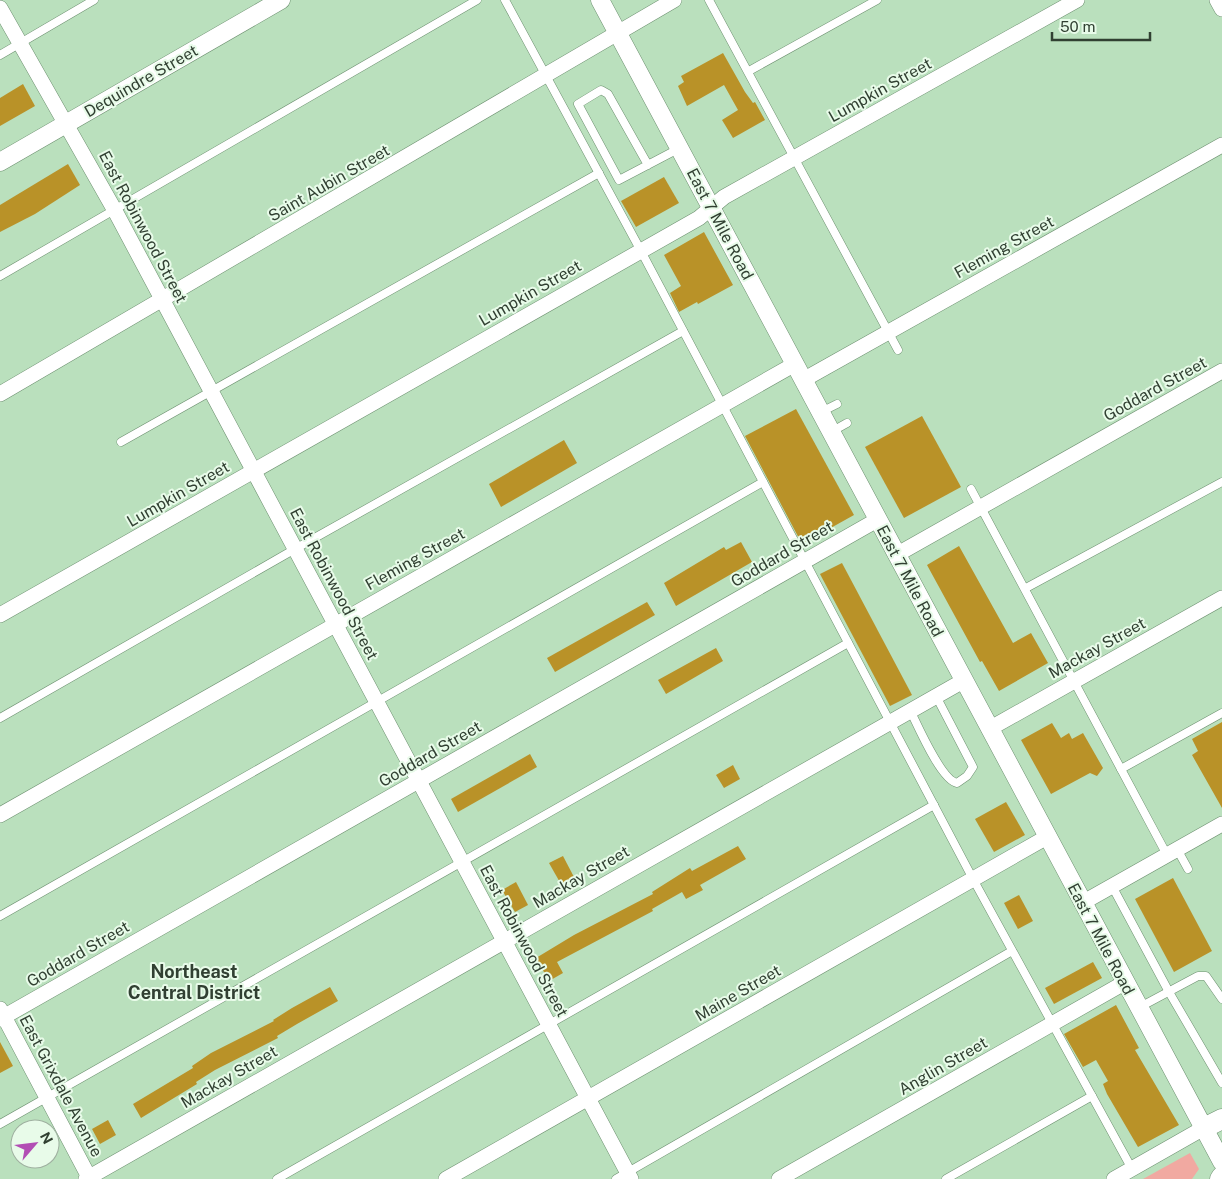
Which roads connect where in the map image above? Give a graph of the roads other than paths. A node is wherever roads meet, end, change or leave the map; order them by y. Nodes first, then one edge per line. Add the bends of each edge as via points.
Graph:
1 (94, 0) edge
2 (281, 0) edge
3 (476, 0) edge
4 (505, 0) edge
5 (600, 0) edge
6 (674, 0) edge
7 (709, 0) edge
8 (877, 0) edge
9 (1076, 0) edge
10 (1217, 0) edge
11 (0, 8) edge
12 (1222, 9) edge
13 (619, 34) junction
14 (21, 43) junction
15 (0, 54) edge
16 (749, 71) junction
17 (546, 76) junction
18 (67, 123) junction
19 (1222, 145) edge
20 (680, 148) junction
21 (795, 158) junction
22 (0, 162) edge
23 (648, 165) junction
24 (598, 173) junction
25 (712, 208) junction
26 (115, 210) junction
27 (641, 251) junction
28 (0, 276) edge
29 (163, 300) junction
30 (683, 331) junction
31 (888, 332) junction
32 (898, 350) dead end
33 (795, 364) junction
34 (1222, 371) edge
35 (803, 380) junction
36 (212, 392) junction
37 (0, 394) edge
38 (837, 404) dead end
39 (722, 405) junction
40 (820, 412) junction
41 (847, 423) dead end
42 (831, 432) junction
43 (121, 442) dead end
44 (254, 471) junction
45 (763, 482) junction
46 (1222, 482) edge
47 (972, 489) dead end
48 (982, 507) junction
49 (877, 520) junction
50 (295, 549) junction
51 (896, 554) junction
52 (804, 561) junction
53 (1026, 588) junction
54 (1222, 598) edge
55 (0, 615) edge
56 (335, 624) junction
57 (848, 643) junction
58 (1074, 680) junction
59 (963, 681) junction
60 (936, 696) junction
61 (377, 701) junction
62 (910, 710) junction
63 (1222, 713) edge
64 (0, 718) edge
65 (890, 722) junction
66 (989, 729) junction
67 (1121, 768) junction
68 (419, 780) junction
69 (934, 804) junction
70 (0, 815) edge
71 (1222, 824) edge
72 (1047, 837) junction
73 (1172, 852) junction
74 (462, 861) junction
75 (1188, 869) dead end
76 (973, 879) junction
77 (1112, 886) junction
78 (1082, 903) junction
79 (0, 916) edge
80 (504, 941) junction
81 (1012, 951) junction
82 (1124, 982) junction
83 (1168, 992) junction
84 (1222, 999) edge
85 (1138, 1008) junction
86 (1, 1015) edge
87 (1052, 1024) junction
88 (549, 1025) junction
89 (1222, 1083) edge
90 (1092, 1096) junction
91 (47, 1097) junction
92 (588, 1098) junction
93 (1222, 1120) edge
94 (0, 1124) edge
95 (1202, 1129) junction
96 (1222, 1162) edge
97 (1132, 1169) junction
98 (1222, 1176) edge
99 (625, 1177) edge
100 (89, 1178) edge
101 (277, 1179) edge
102 (446, 1179) edge
103 (779, 1179) edge
104 (946, 1179) edge
105 (1114, 1179) edge
106 (1220, 1179) edge

1 - 14 lane
2 - 18 street, Dequindre Street
3 - 26 lane
4 - 17 lane
5 - 13 street, East 7 Mile Road
6 - 13 street, Saint Aubin Street
7 - 16 lane
8 - 16 lane
9 - 21 street, Lumpkin Street
10 - 12 street
11 - 14 street, East Robinwood Street
13 - 17 street, Saint Aubin Street
13 - 20 street, East 7 Mile Road
14 - 15 lane
14 - 18 street, East Robinwood Street
16 - 21 lane
17 - 24 lane
17 - 29 street, Saint Aubin Street
18 - 22 street, Dequindre Street
18 - 26 street, East Robinwood Street
19 - 31 street, Fleming Street
20 - 23 lane
20 - 25 street, East 7 Mile Road
21 - 25 street, Lumpkin Street
21 - 31 lane
23 - 23 lane via 619,180 578,104 601,90 608,94
24 - 27 lane
24 - 36 lane
25 - 27 street, Lumpkin Street
25 - 33 street, East 7 Mile Road
26 - 28 lane
26 - 29 street, East Robinwood Street
27 - 30 lane
27 - 44 street, Lumpkin Street
29 - 36 street, East Robinwood Street
29 - 37 street, Saint Aubin Street
30 - 39 lane
30 - 50 lane
31 - 32 lane
31 - 35 street, Fleming Street
33 - 35 street, East 7 Mile Road
33 - 39 street, Fleming Street
34 - 48 street, Goddard Street
35 - 40 street, East 7 Mile Road
36 - 43 lane
36 - 44 street, East Robinwood Street
38 - 40 lane
39 - 45 lane
39 - 56 street, Fleming Street
40 - 42 street, East 7 Mile Road
41 - 42 lane
42 - 49 street, East 7 Mile Road
44 - 50 street, East Robinwood Street
44 - 55 street, Lumpkin Street
45 - 52 lane
45 - 61 lane
46 - 53 lane
47 - 48 lane
48 - 51 street, Goddard Street
48 - 53 lane
49 - 51 street, East 7 Mile Road
49 - 52 street, Goddard Street
50 - 56 street, East Robinwood Street
50 - 64 lane
51 - 59 street, East 7 Mile Road
52 - 57 lane
52 - 68 street, Goddard Street
53 - 58 lane
54 - 58 street, Mackay Street
56 - 61 street, East Robinwood Street
56 - 70 street, Fleming Street
57 - 65 lane
57 - 74 lane
58 - 66 street, Mackay Street
58 - 67 lane
59 - 60 street, Mackay Street
59 - 66 street, East 7 Mile Road
60 - 62 street, Mackay Street
60 - 62 lane via 972,767 967,776 957,783 951,782 943,772
61 - 68 street, East Robinwood Street
61 - 79 lane
62 - 65 street, Mackay Street
63 - 67 lane
65 - 69 lane
65 - 80 street, Mackay Street
66 - 72 street, East 7 Mile Road
67 - 73 lane
68 - 74 street, East Robinwood Street
68 - 86 street, Goddard Street
69 - 76 lane
69 - 88 lane
71 - 73 street
72 - 76 street, Maine Street
72 - 78 street, East 7 Mile Road
73 - 75 lane
73 - 77 street
74 - 80 street, East Robinwood Street
74 - 91 lane
76 - 81 lane
76 - 92 street, Maine Street
77 - 78 street
77 - 83 lane
78 - 82 street, East 7 Mile Road
80 - 88 street, East Robinwood Street
80 - 100 street, Mackay Street
81 - 87 lane
81 - 99 lane
82 - 85 street, East 7 Mile Road
82 - 87 street, Anglin Street
83 - 84 lane via 1198,976 1206,976
83 - 85 lane
83 - 89 lane
85 - 95 street, East 7 Mile Road
86 - 91 street, East Grixdale Avenue
87 - 90 lane
87 - 103 street, Anglin Street
88 - 92 street, East Robinwood Street
88 - 101 lane
90 - 97 lane
90 - 104 lane
91 - 94 lane
91 - 100 street, East Grixdale Avenue
92 - 99 street, East Robinwood Street
92 - 102 street, Maine Street
93 - 95 main road
95 - 96 street, East 7 Mile Road
95 - 97 street
97 - 105 street
98 - 106 main road

